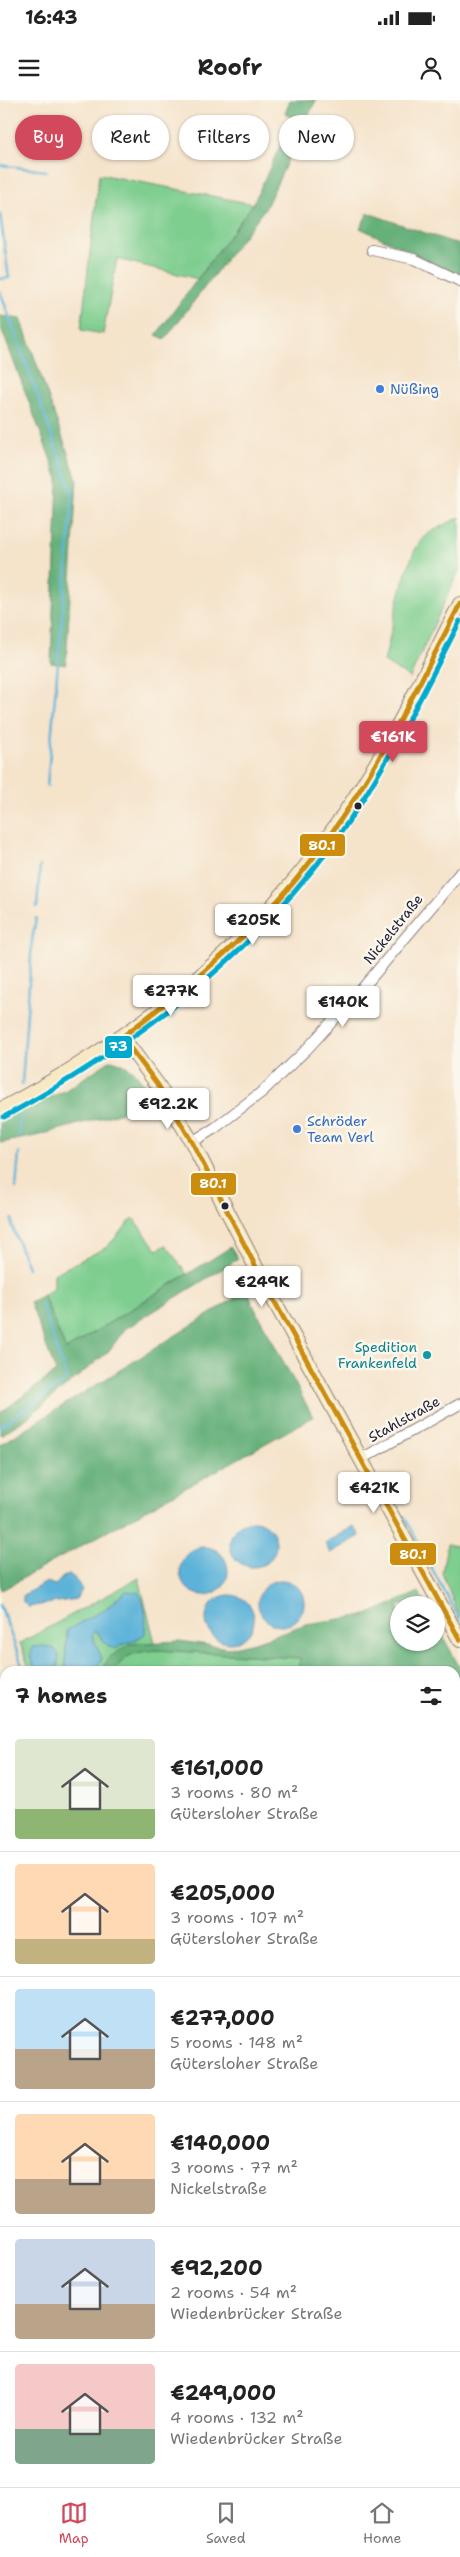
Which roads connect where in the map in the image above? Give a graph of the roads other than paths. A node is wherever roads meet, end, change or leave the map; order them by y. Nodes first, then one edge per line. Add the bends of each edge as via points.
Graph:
1 (372, 250) dead end
2 (460, 281) edge
3 (460, 604) edge
4 (460, 873) edge
5 (122, 1037) junction
6 (0, 1110) edge
7 (192, 1142) junction
8 (460, 1404) edge
9 (361, 1459) junction
10 (460, 1640) edge

1 - 2 street via 414,259
3 - 5 main road via 377,763 306,866 230,950
4 - 7 street, Nickelstraße via 306,1050 264,1091
5 - 6 main road via 58,1079
5 - 7 main road via 158,1085
7 - 9 main road via 260,1275
8 - 9 street, Stahlstraße
9 - 10 main road

